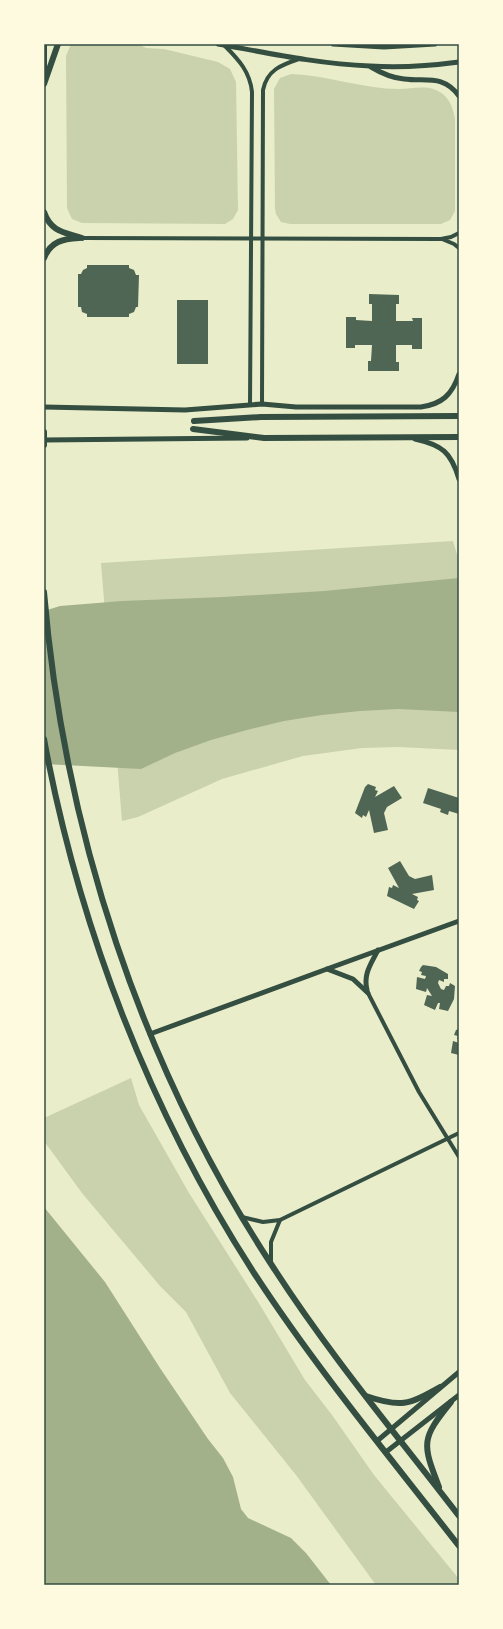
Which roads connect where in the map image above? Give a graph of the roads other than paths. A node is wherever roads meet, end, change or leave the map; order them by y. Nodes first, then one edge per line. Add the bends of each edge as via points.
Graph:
1 (44, 44) edge
2 (58, 44) edge
3 (218, 44) edge
4 (333, 44) edge
5 (428, 44) edge
6 (435, 44) edge
7 (225, 45) junction
8 (303, 58) junction
9 (459, 62) edge
10 (370, 66) junction
11 (44, 71) edge
12 (44, 84) edge
13 (459, 96) edge
14 (44, 212) edge
15 (459, 233) edge
16 (82, 238) junction
17 (251, 238) junction
18 (262, 238) junction
19 (441, 239) junction
20 (459, 248) edge
21 (44, 258) edge
22 (459, 374) edge
23 (262, 404) junction
24 (250, 405) junction
25 (44, 407) edge
26 (459, 416) edge
27 (194, 420) dead end
28 (194, 429) dead end
29 (44, 432) edge
30 (410, 437) junction
31 (459, 437) edge
32 (264, 438) junction
33 (44, 440) edge
34 (44, 446) edge
35 (459, 479) edge
36 (44, 592) edge
37 (44, 739) edge
38 (459, 921) edge
39 (378, 950) junction
40 (326, 968) junction
41 (368, 993) junction
42 (150, 1034) junction
43 (459, 1133) edge
44 (447, 1139) junction
45 (459, 1158) edge
46 (242, 1217) junction
47 (280, 1220) junction
48 (272, 1266) junction
49 (459, 1372) edge
50 (440, 1387) junction
51 (365, 1395) junction
52 (459, 1395) edge
53 (451, 1402) junction
54 (392, 1429) junction
55 (400, 1440) junction
56 (377, 1441) junction
57 (386, 1452) junction
58 (442, 1494) junction
59 (459, 1516) edge
60 (459, 1546) edge

1 - 11 main road
2 - 12 main road
3 - 7 street
4 - 5 street via 363,47
5 - 6 street
7 - 8 street
7 - 17 street via 242,63 251,86
8 - 10 street
8 - 18 street via 278,67 264,84
9 - 10 street via 421,66
10 - 13 street via 395,78 441,82 452,88
14 - 16 main road via 53,227
15 - 19 street
16 - 17 street
16 - 21 main road via 61,240 51,247
17 - 18 street
17 - 24 street
18 - 19 street
18 - 23 street
19 - 20 street
22 - 23 street via 451,391 443,400 421,407 296,407
23 - 24 street
24 - 25 street via 184,410
26 - 27 main road
28 - 32 main road
29 - 33 main road
30 - 31 main road
30 - 32 main road
30 - 35 street via 441,448 455,464
32 - 33 street
33 - 34 main road
36 - 42 main road via 62,738 79,816 106,911
37 - 56 main road via 61,820 88,916 145,1069 180,1143 226,1227 274,1302
38 - 39 street
39 - 40 street
39 - 41 street via 366,972
40 - 41 street via 353,979
40 - 42 street
41 - 44 street via 405,1068
42 - 46 main road via 196,1134
43 - 44 street
44 - 45 street
44 - 47 street
46 - 47 street via 263,1222
46 - 48 main road
47 - 48 street via 271,1242
48 - 51 main road
49 - 50 street
50 - 51 main road via 404,1404 391,1404
50 - 54 street
51 - 54 main road
52 - 53 street
53 - 55 street
53 - 58 main road via 434,1422 427,1441 429,1461
54 - 55 main road
54 - 56 street
55 - 57 street
55 - 58 main road
56 - 57 main road
57 - 60 main road
58 - 59 main road

